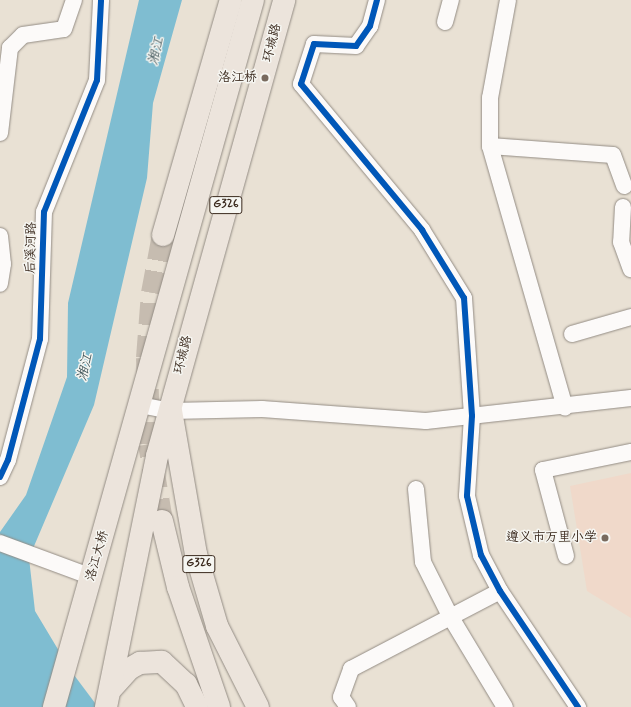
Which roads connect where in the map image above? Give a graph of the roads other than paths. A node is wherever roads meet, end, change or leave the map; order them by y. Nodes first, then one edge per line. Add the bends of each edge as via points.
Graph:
1 (74, 0) edge
2 (101, 0) edge
3 (231, 0) edge
4 (253, 0) edge
5 (284, 0) edge
6 (377, 0) edge
7 (451, 0) edge
8 (508, 0) edge
9 (445, 22) dead end
10 (0, 133) edge
11 (490, 146) junction
12 (628, 185) edge
13 (627, 212) edge
14 (163, 235) tunnel mouth
15 (0, 236) edge
16 (631, 269) edge
17 (0, 284) edge
18 (631, 317) edge
19 (572, 334) dead end
20 (631, 398) edge
21 (140, 405) junction
22 (565, 407) junction
23 (171, 411) junction
24 (472, 416) junction
25 (631, 452) edge
26 (0, 477) edge
27 (416, 489) dead end
28 (162, 521) tunnel mouth
29 (0, 543) edge
30 (566, 556) dead end
31 (92, 577) junction
32 (500, 591) junction
33 (450, 616) junction
34 (109, 698) edge
35 (54, 707) edge
36 (197, 707) edge
37 (219, 707) edge
38 (258, 707) edge
39 (348, 707) edge
40 (505, 707) edge
41 (578, 707) edge

1 - 10 street via 64,29 23,35 10,48
2 - 26 street, 后溪河路 via 97,80 44,212 40,340 8,460
3 - 14 main road
4 - 21 main road, G326
5 - 23 main road, 环城路 / G326 via 265,78 192,320
6 - 24 street via 370,26 356,46 314,44 301,84 422,230 464,298
7 - 9 street
8 - 11 street via 490,98
11 - 12 street via 613,155
11 - 22 street
12 - 13 street
13 - 16 street via 621,242
15 - 17 street via 4,264
18 - 19 street
20 - 22 street
21 - 23 street
21 - 31 main road, 洛江大桥
22 - 24 street
23 - 24 street via 262,409 426,421
23 - 34 main road via 157,456
23 - 38 main road, 环城路 / G326 via 196,554 217,626
24 - 32 street via 467,496 481,555
25 - 30 street via 543,470
27 - 33 street via 423,562
28 - 37 main road, G326 via 178,587
29 - 31 street
31 - 35 main road, 洛江大桥
32 - 33 street
32 - 41 street
33 - 39 street via 351,669 340,697
33 - 40 street
34 - 36 main road via 129,669 140,663 162,662 186,684

